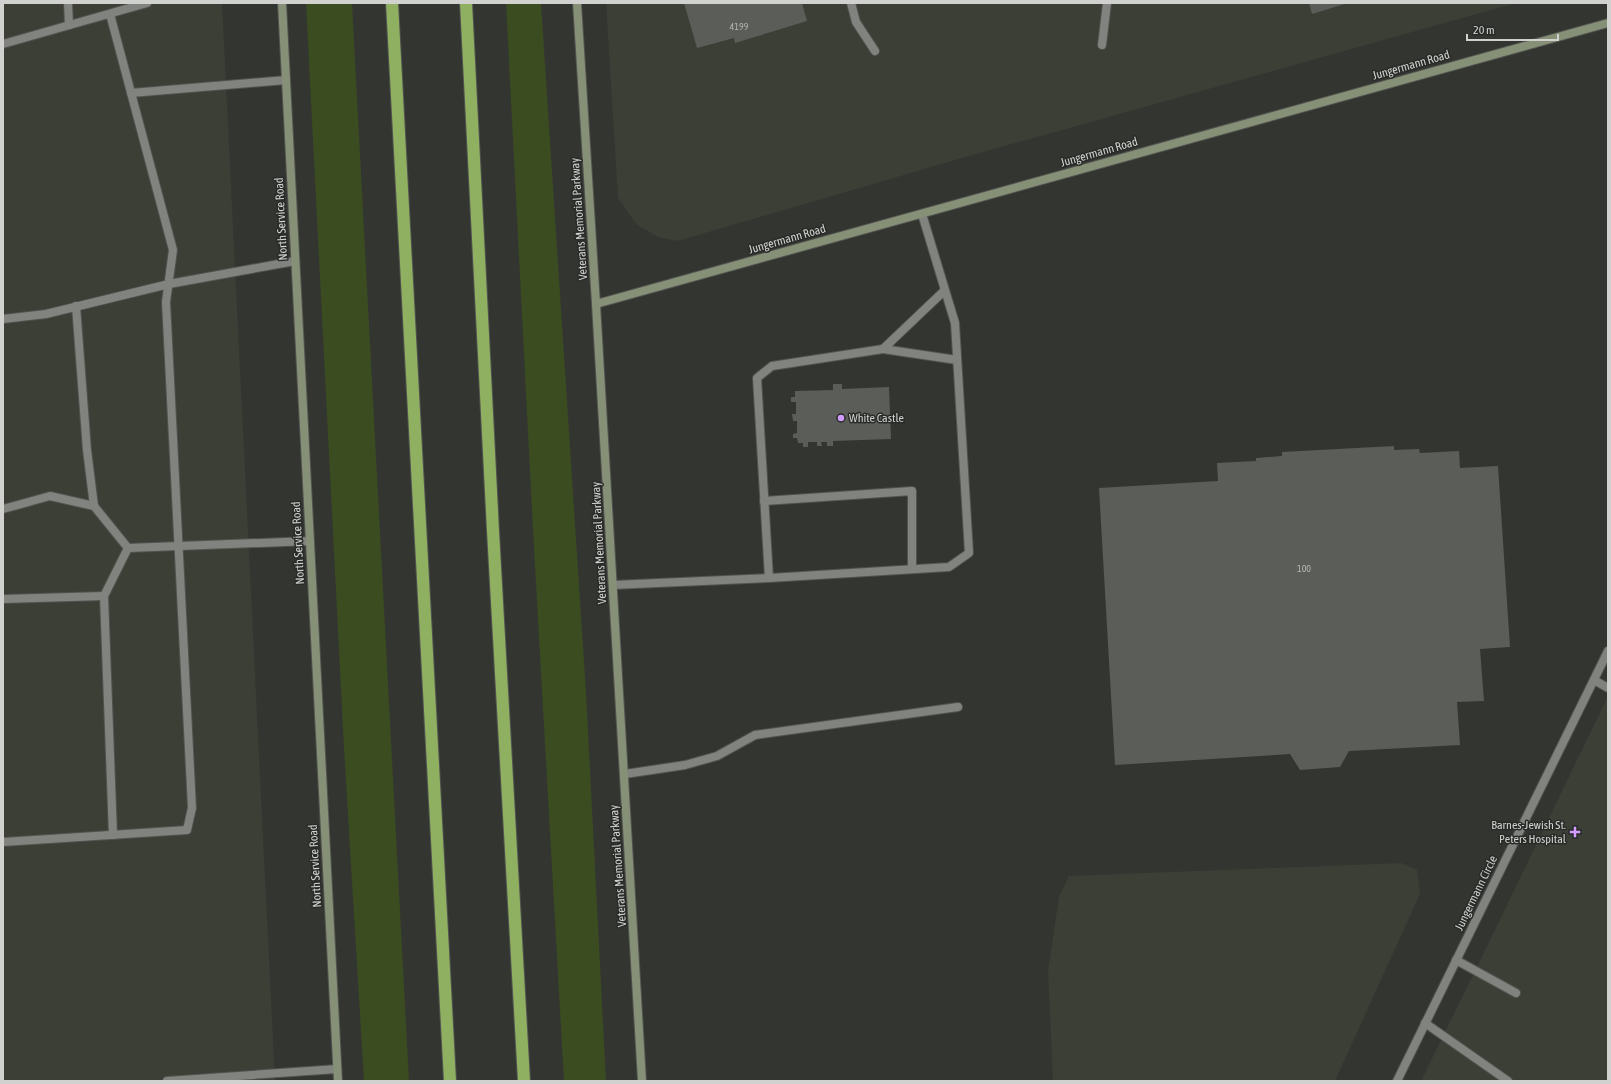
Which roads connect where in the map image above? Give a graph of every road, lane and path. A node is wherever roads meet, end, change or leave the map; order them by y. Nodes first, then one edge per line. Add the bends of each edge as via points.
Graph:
1 (68, 3) edge
2 (147, 3) edge
3 (282, 3) edge
4 (392, 3) edge
5 (466, 3) edge
6 (577, 3) edge
7 (851, 3) edge
8 (1107, 3) edge
9 (110, 14) junction
10 (1608, 23) edge
11 (69, 25) junction
12 (3, 44) edge
13 (1102, 45) dead end
14 (875, 51) dead end
15 (286, 80) junction
16 (131, 93) junction
17 (922, 214) junction
18 (295, 261) junction
19 (168, 284) junction
20 (944, 291) junction
21 (596, 304) junction
22 (76, 306) junction
23 (3, 319) edge
24 (883, 349) junction
25 (958, 360) junction
26 (764, 501) junction
27 (94, 506) junction
28 (3, 509) edge
29 (310, 541) junction
30 (178, 545) junction
31 (128, 548) junction
32 (912, 569) junction
33 (769, 578) junction
34 (613, 585) junction
35 (104, 596) junction
36 (3, 599) edge
37 (1608, 651) edge
38 (1594, 680) junction
39 (1608, 688) edge
40 (958, 707) dead end
41 (625, 774) junction
42 (113, 835) junction
43 (3, 842) edge
44 (1456, 960) junction
45 (1516, 993) dead end
46 (1425, 1023) junction
47 (337, 1069) junction
48 (167, 1081) edge
49 (338, 1081) edge
50 (450, 1081) edge
51 (524, 1081) edge
52 (642, 1081) edge
53 (1397, 1081) edge
54 (1508, 1081) edge

1 - 11 street
2 - 9 street
3 - 15 street, North Service Road
4 - 50 highway
5 - 51 highway
6 - 21 street, Veterans Memorial Parkway
7 - 14 street via 856,22
8 - 13 street
9 - 11 street
9 - 16 street
10 - 17 street, Jungermann Road
11 - 12 street
15 - 16 street
15 - 18 street, North Service Road
16 - 19 street via 173,250
17 - 20 street
17 - 21 street, Jungermann Road
18 - 19 street
18 - 29 street, North Service Road
19 - 22 street
19 - 30 street via 166,302
20 - 24 street
20 - 25 street via 955,323
21 - 34 street, Veterans Memorial Parkway
22 - 23 street via 46,314
22 - 27 street
24 - 25 street
24 - 26 street via 772,366 757,378
25 - 32 street via 969,554 949,567
26 - 32 street via 912,491
26 - 33 street
27 - 28 street via 50,496
27 - 31 street
29 - 30 street
29 - 47 street, North Service Road
30 - 31 street
30 - 42 street via 192,808 187,830
31 - 35 street
32 - 33 street
33 - 34 street
34 - 41 street, Veterans Memorial Parkway
35 - 36 street
35 - 42 street
37 - 38 street, Jungermann Circle
38 - 39 street
38 - 44 street, Jungermann Circle
40 - 41 street via 755,735 717,756 685,765
41 - 52 street, Veterans Memorial Parkway
42 - 43 street
44 - 45 street
44 - 46 street, Jungermann Circle
46 - 53 street, Jungermann Circle
46 - 54 street
47 - 48 street
47 - 49 street, North Service Road

